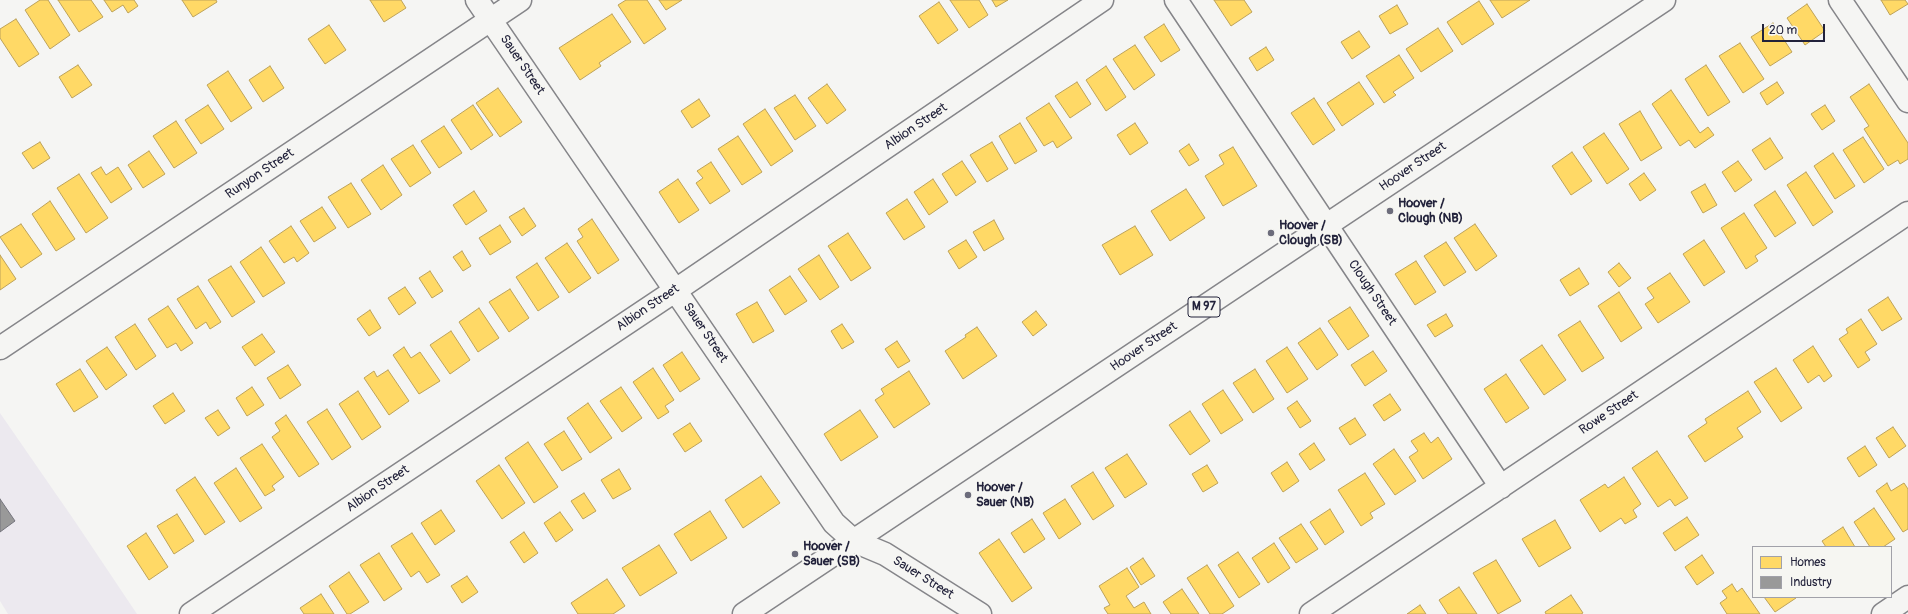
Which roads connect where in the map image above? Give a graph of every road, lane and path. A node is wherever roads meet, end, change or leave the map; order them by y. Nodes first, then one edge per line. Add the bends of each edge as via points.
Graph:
1 (477, 0) edge
2 (520, 0) edge
3 (1102, 0) edge
4 (1176, 0) edge
5 (1664, 0) edge
6 (1840, 0) edge
7 (491, 20) junction
8 (1908, 101) edge
9 (1908, 213) edge
10 (1326, 225) junction
11 (676, 290) junction
12 (0, 348) edge
13 (1500, 486) junction
14 (854, 541) junction
15 (1908, 597) edge
16 (191, 614) edge
17 (744, 614) edge
18 (980, 614) edge
19 (1311, 614) edge
20 (1883, 614) edge

1 - 7 street, Sauer Street
2 - 7 street, Runyon Street
3 - 11 street, Albion Street
4 - 10 street, Clough Street
5 - 10 street, Hoover Street / M 97
6 - 8 street
7 - 11 street, Sauer Street
7 - 12 street, Runyon Street
9 - 13 street, Rowe Street
10 - 13 street, Clough Street
10 - 14 street, Hoover Street / M 97
11 - 14 street, Sauer Street via 834,523
11 - 16 street, Albion Street
13 - 19 street, Rowe Street
14 - 17 street, Hoover Street / M 97
14 - 18 street, Sauer Street via 885,554
15 - 20 street

